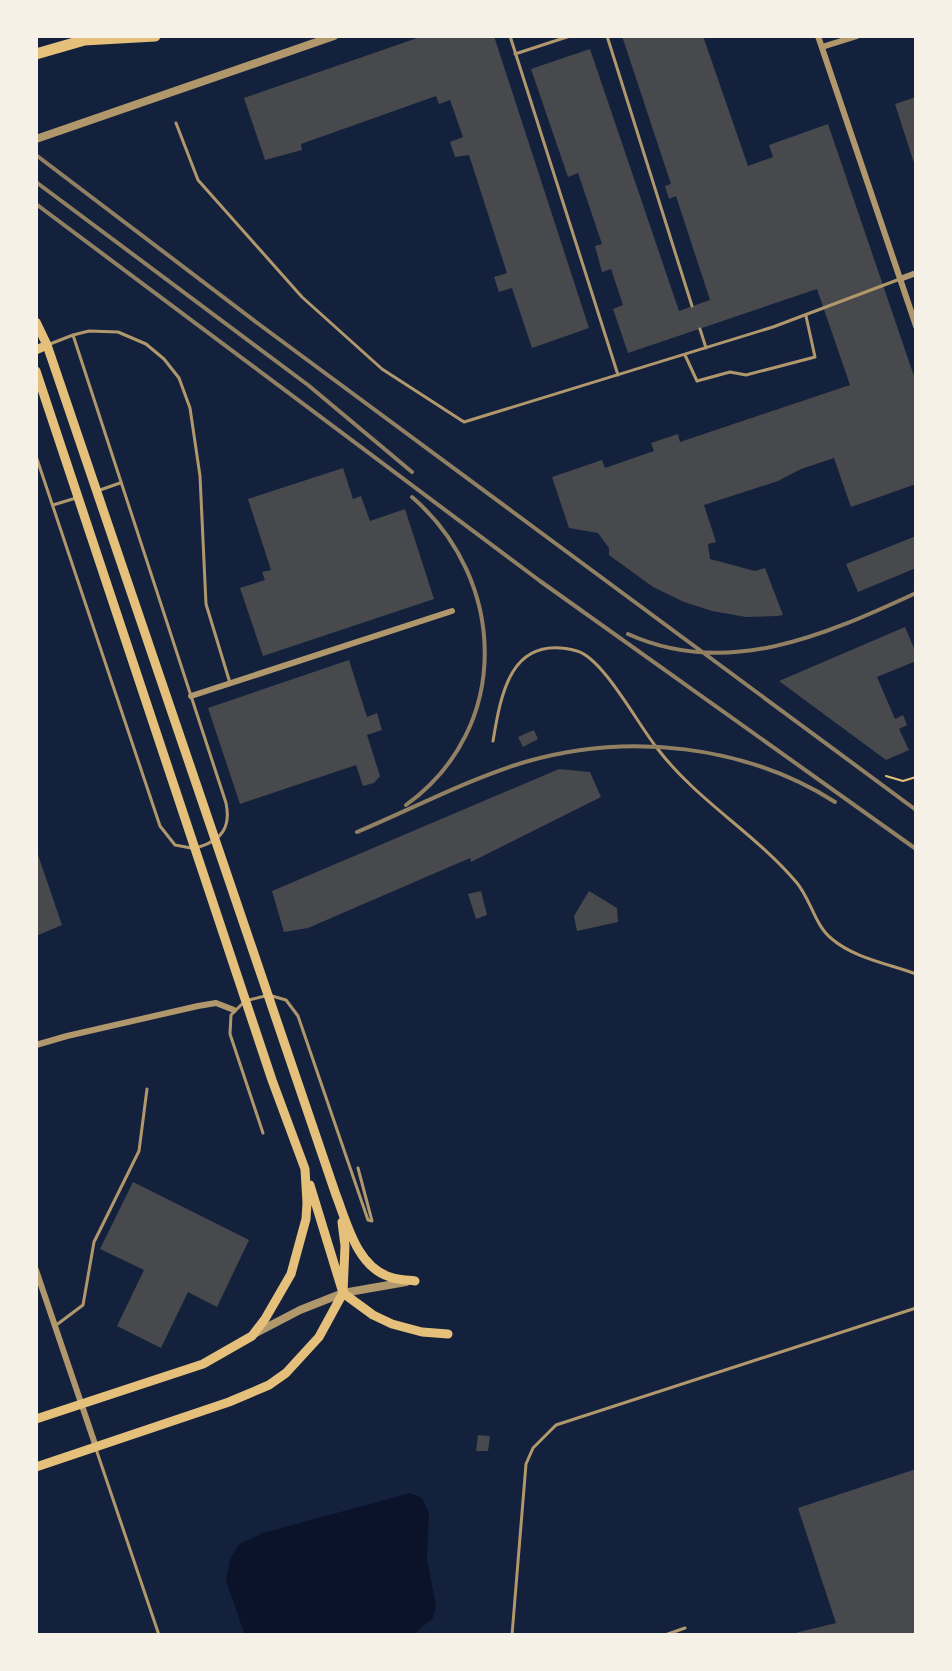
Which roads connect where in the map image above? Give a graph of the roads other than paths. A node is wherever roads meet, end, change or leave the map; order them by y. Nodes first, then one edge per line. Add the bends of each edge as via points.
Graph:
1 (96, 36) edge
2 (155, 36) edge
3 (334, 36) edge
4 (510, 36) edge
5 (570, 36) edge
6 (607, 36) edge
7 (818, 36) edge
8 (857, 36) edge
9 (84, 40) junction
10 (822, 47) junction
11 (36, 54) edge
12 (515, 54) junction
13 (176, 123) dead end
14 (36, 139) edge
15 (916, 273) edge
16 (900, 279) junction
17 (692, 306) dead end
18 (806, 316) junction
19 (36, 322) edge
20 (916, 326) edge
21 (700, 329) dead end
22 (73, 335) junction
23 (47, 345) junction
24 (706, 348) junction
25 (36, 350) edge
26 (685, 355) junction
27 (36, 371) edge
28 (619, 376) junction
29 (36, 456) edge
30 (120, 483) junction
31 (97, 491) junction
32 (76, 497) junction
33 (53, 505) junction
34 (452, 611) dead end
35 (230, 683) junction
36 (191, 696) junction
37 (493, 741) dead end
38 (916, 974) edge
39 (234, 1010) junction
40 (36, 1045) edge
41 (147, 1089) dead end
42 (263, 1133) dead end
43 (358, 1168) dead end
44 (305, 1169) junction
45 (336, 1195) junction
46 (36, 1270) edge
47 (415, 1281) joint
48 (343, 1293) junction
49 (916, 1308) edge
50 (55, 1326) junction
51 (448, 1334) dead end
52 (252, 1336) junction
53 (81, 1404) junction
54 (36, 1419) edge
55 (96, 1447) junction
56 (36, 1467) edge
57 (685, 1628) dead end
58 (159, 1635) edge
59 (512, 1635) edge
60 (665, 1635) edge

1 - 9 highway
2 - 9 highway
3 - 14 street
4 - 12 lane
5 - 12 lane
6 - 17 lane
7 - 10 street
8 - 10 street
9 - 11 highway
10 - 16 street
12 - 28 lane
13 - 28 lane via 198,180 302,297 382,369 464,422
15 - 16 street
16 - 18 lane
16 - 20 street
18 - 24 lane
18 - 26 lane via 815,357 697,381
19 - 23 main road
21 - 24 lane
22 - 23 lane
22 - 30 lane
22 - 35 lane via 118,332 146,344 179,378 190,408 200,476 206,604
23 - 25 main road
23 - 31 main road
24 - 26 lane
26 - 28 lane
27 - 32 main road
29 - 33 lane
30 - 31 lane
30 - 36 lane
31 - 32 main road
31 - 45 main road
32 - 33 lane
32 - 44 main road
33 - 36 lane via 160,826 170,842 185,848 217,839 228,820
34 - 35 street
35 - 36 street
37 - 38 lane via 498,709 518,663 541,650 578,651 595,662 663,757 796,882 833,940
39 - 40 street via 216,1003 198,1006
39 - 42 lane via 230,1034
39 - 43 lane via 272,996 295,1010 372,1221
41 - 50 lane via 139,1151 94,1242 83,1305
44 - 48 main road
44 - 52 main road via 306,1219 291,1274
45 - 47 main road via 368,1262 390,1278
45 - 48 main road via 345,1246
46 - 50 street
47 - 48 street
48 - 51 main road via 392,1324
48 - 52 street
48 - 55 main road via 300,1361 269,1385
49 - 59 lane via 556,1425 533,1448 526,1464
50 - 53 street
52 - 53 main road via 203,1364
53 - 54 main road
53 - 55 street
55 - 56 main road
55 - 58 lane
57 - 60 lane

